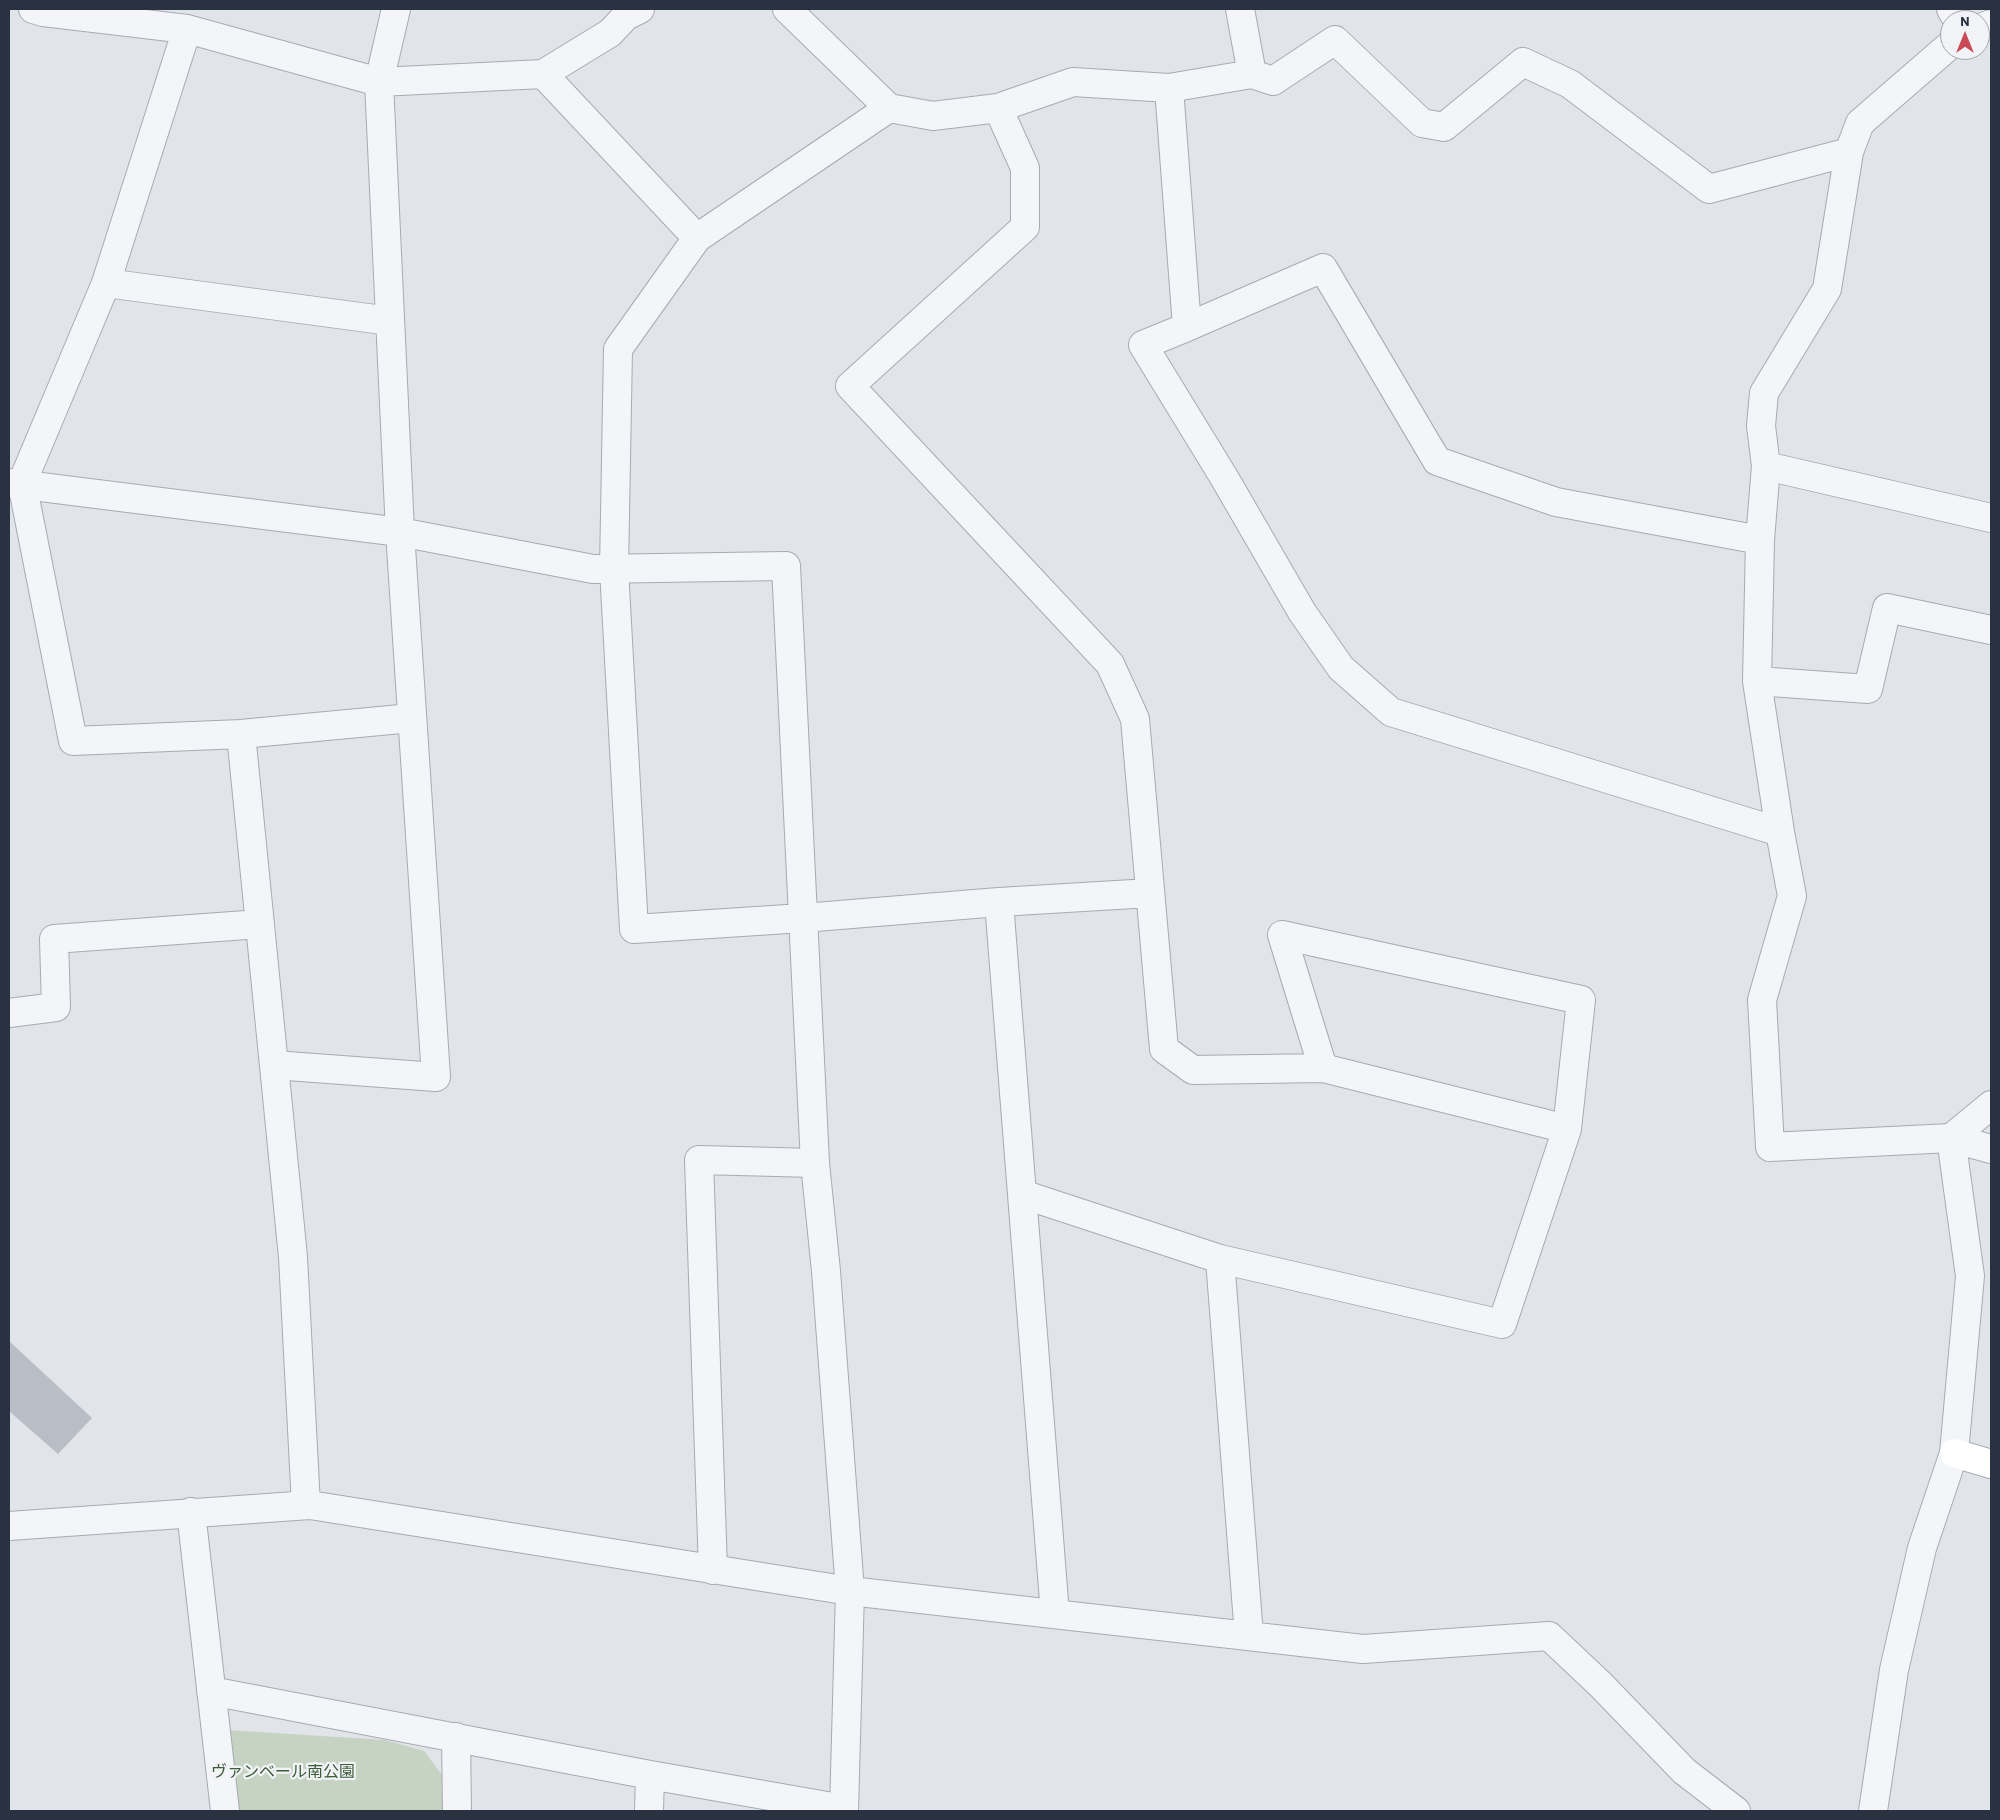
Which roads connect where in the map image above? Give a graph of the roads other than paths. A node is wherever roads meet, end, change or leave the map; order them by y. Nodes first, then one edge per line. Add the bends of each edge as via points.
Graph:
1 (33, 9) edge
2 (396, 9) edge
3 (640, 9) edge
4 (787, 9) edge
5 (1240, 9) edge
6 (125, 15) edge
7 (612, 21) edge
8 (187, 29) junction
9 (1940, 54) edge
10 (543, 74) junction
11 (1252, 74) junction
12 (379, 82) junction
13 (1169, 88) junction
14 (889, 108) junction
15 (998, 108) junction
16 (1849, 152) junction
17 (697, 238) junction
18 (106, 282) junction
19 (390, 321) junction
20 (1188, 327) junction
21 (1766, 466) junction
22 (16, 483) edge
23 (1991, 518) edge
24 (400, 532) junction
25 (1760, 540) junction
26 (614, 569) junction
27 (1991, 630) edge
28 (1756, 682) junction
29 (412, 718) junction
30 (241, 734) junction
31 (1780, 832) junction
32 (1150, 893) junction
33 (999, 902) junction
34 (803, 918) junction
35 (260, 924) junction
36 (9, 1012) edge
37 (274, 1065) junction
38 (1324, 1068) junction
39 (1991, 1105) edge
40 (1567, 1129) junction
41 (1951, 1138) junction
42 (1991, 1149) edge
43 (815, 1163) junction
44 (1022, 1194) junction
45 (1220, 1259) junction
46 (1954, 1453) junction
47 (1991, 1464) edge
48 (306, 1506) junction
49 (191, 1512) junction
50 (9, 1526) edge
51 (713, 1570) junction
52 (850, 1591) junction
53 (1055, 1614) junction
54 (1250, 1636) junction
55 (211, 1691) junction
56 (456, 1737) junction
57 (650, 1775) junction
58 (844, 1810) edge
59 (225, 1811) edge
60 (457, 1811) edge
61 (649, 1811) edge
62 (1736, 1811) edge
63 (1873, 1811) edge

1 - 6 street
2 - 12 street
3 - 7 street
4 - 14 street
5 - 11 street
6 - 8 street
7 - 10 street
8 - 12 street
8 - 18 street
9 - 16 street via 1860,123
10 - 12 street
10 - 17 street
11 - 13 street
11 - 16 street via 1273,81 1335,40 1422,123 1444,127 1523,62 1570,84 1709,189
12 - 19 street
13 - 15 street via 1073,82
13 - 20 street
14 - 15 street via 933,116
14 - 17 street
15 - 32 street via 1025,168 1025,227 850,386 1110,664 1135,720
16 - 21 street via 1827,289 1764,393 1761,426
17 - 26 street via 618,348
18 - 19 street
18 - 22 street
19 - 24 street
20 - 25 street via 1322,268 1437,460 1556,502
20 - 31 street via 1143,345 1308,620 1341,668 1391,712
21 - 23 street
21 - 25 street
22 - 24 street
22 - 30 street via 73,741
24 - 26 street via 593,569
24 - 29 street
25 - 28 street
26 - 34 street via 786,566
26 - 34 street via 634,929
27 - 28 street via 1887,608 1868,689
28 - 31 street
29 - 30 street
29 - 37 street via 436,1077
30 - 35 street
31 - 41 street via 1792,896 1762,1000 1770,1147
32 - 33 street
32 - 38 street via 1164,1049 1193,1070
33 - 34 street
33 - 44 street
34 - 43 street
35 - 36 street via 54,939 56,1007
35 - 37 street
37 - 48 street via 294,1257
38 - 40 street
38 - 40 street via 1282,935 1581,1000
39 - 41 street
40 - 45 street via 1502,1324
41 - 42 street
41 - 46 street via 1970,1276
43 - 51 street via 699,1160
43 - 52 street
44 - 45 street
44 - 53 street
45 - 54 street
46 - 47 street
46 - 63 street via 1922,1548 1894,1670
48 - 49 street
48 - 51 street
49 - 50 street
49 - 55 street
51 - 52 street
52 - 53 street
52 - 58 street
53 - 54 street
54 - 62 street via 1363,1649 1549,1636 1684,1771
55 - 56 street
55 - 59 street
56 - 57 street
56 - 60 street
57 - 58 street
57 - 61 street

